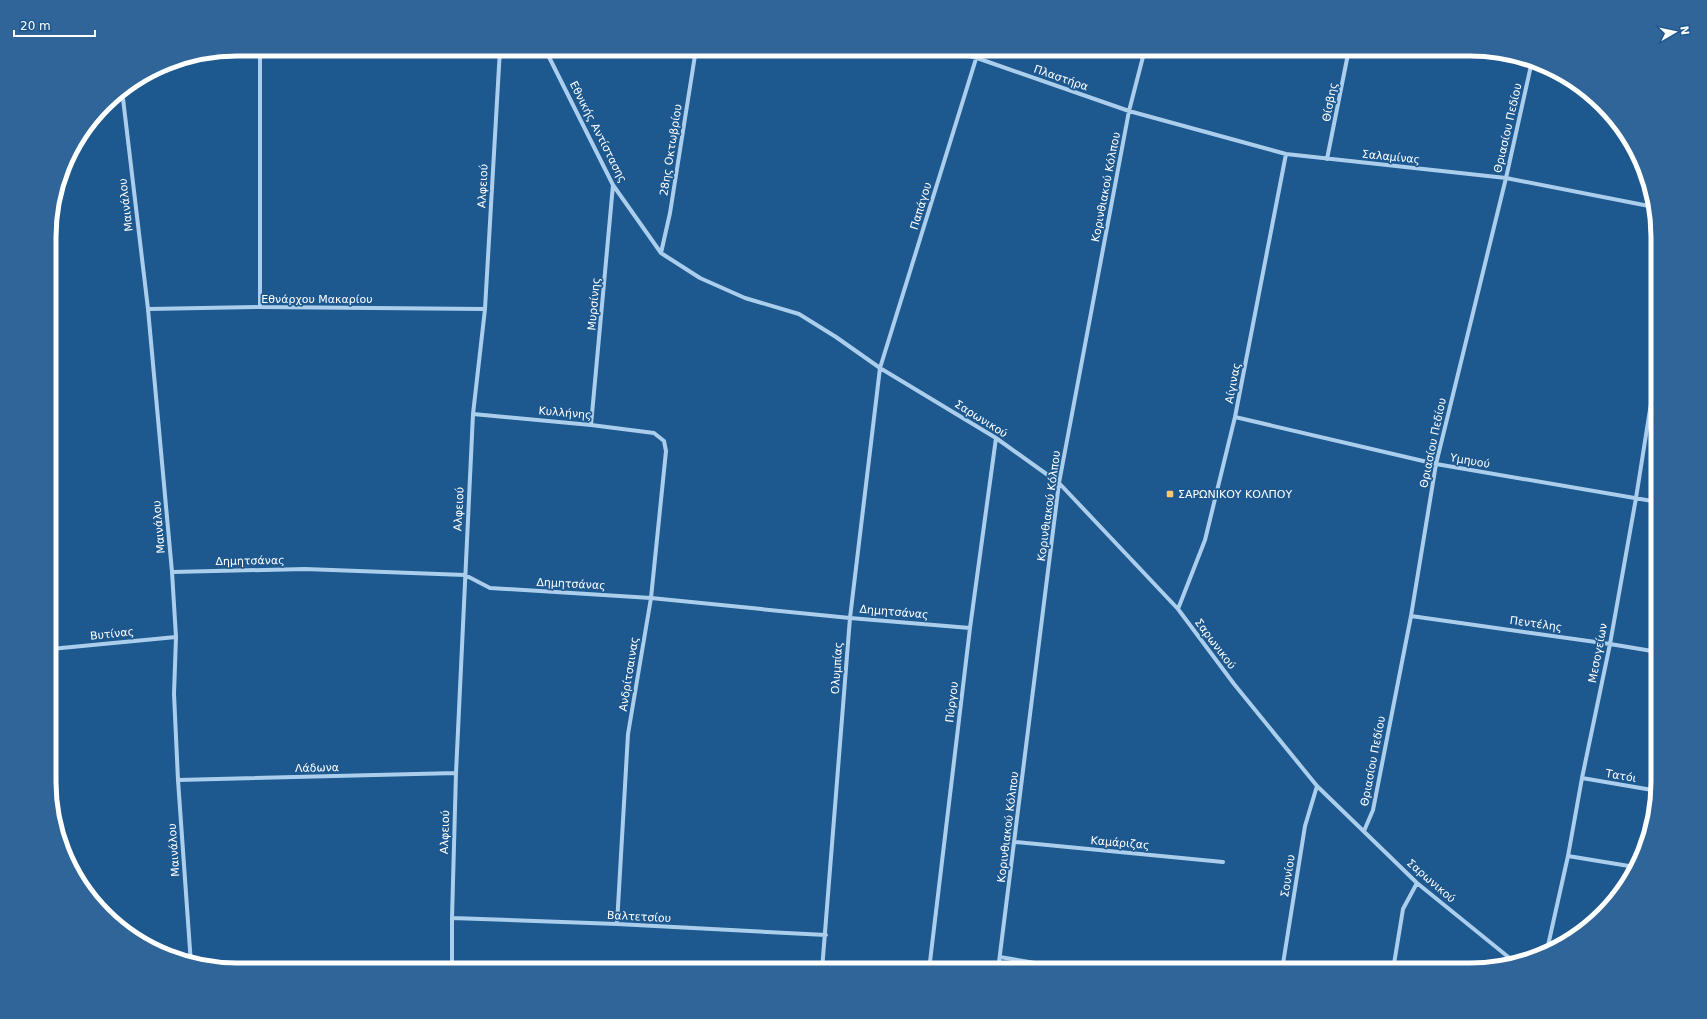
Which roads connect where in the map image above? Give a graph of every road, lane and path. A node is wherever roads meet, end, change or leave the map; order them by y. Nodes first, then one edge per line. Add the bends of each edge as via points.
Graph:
1 (260, 56) edge
2 (500, 56) edge
3 (548, 56) edge
4 (695, 56) edge
5 (969, 56) edge
6 (1143, 56) edge
7 (1349, 56) edge
8 (977, 58) junction
9 (1531, 67) edge
10 (123, 97) edge
11 (1129, 110) junction
12 (1286, 154) junction
13 (1327, 160) junction
14 (1506, 178) junction
15 (613, 185) junction
16 (1648, 206) edge
17 (661, 253) junction
18 (260, 307) junction
19 (148, 309) junction
20 (486, 309) junction
21 (880, 368) junction
22 (1651, 403) edge
23 (473, 414) junction
24 (1235, 417) junction
25 (591, 424) junction
26 (654, 433) joint
27 (996, 438) junction
28 (1436, 464) junction
29 (1059, 483) junction
30 (1636, 498) junction
31 (1651, 501) edge
32 (172, 572) junction
33 (465, 575) junction
34 (651, 598) junction
35 (1178, 610) junction
36 (1411, 616) junction
37 (850, 618) junction
38 (970, 628) junction
39 (176, 637) junction
40 (1610, 644) junction
41 (56, 649) edge
42 (1651, 651) edge
43 (456, 774) junction
44 (1582, 778) junction
45 (178, 780) junction
46 (1318, 786) junction
47 (1651, 791) edge
48 (1364, 830) junction
49 (1015, 842) junction
50 (1568, 856) junction
51 (1223, 862) dead end
52 (1630, 866) edge
53 (1417, 883) junction
54 (452, 918) junction
55 (617, 924) junction
56 (826, 935) junction
57 (1548, 945) edge
58 (191, 957) edge
59 (1000, 957) junction
60 (1510, 959) edge
61 (452, 963) edge
62 (823, 963) edge
63 (930, 963) edge
64 (999, 963) edge
65 (1036, 963) edge
66 (1283, 963) edge
67 (1394, 963) edge

1 - 18 street
2 - 20 street, Αλφειού
3 - 15 street, Εθνικής Αντίστασης
4 - 17 street, 28ης Οκτωβρίου via 670,214
5 - 8 street, Πλαστήρα
6 - 11 street, Κορινθιακού Κόλπου
7 - 13 street, Θίσβης
8 - 11 street, Πλαστήρα
8 - 21 street, Παπάγου
9 - 14 street, Θριασίου Πεδίου
10 - 19 street, Μαινάλου
11 - 12 street, Σαλαμίνας
11 - 29 street, Κορινθιακού Κόλπου
12 - 13 street, Σαλαμίνας
12 - 24 street, Αίγινας
13 - 14 street, Σαλαμίνας
14 - 16 street, Σαλαμίνας
14 - 28 street, Θριασίου Πεδίου
15 - 17 street, Εθνικής Αντίστασης
15 - 25 street, Μυρσίνης
17 - 21 street, Εθνικής Αντίστασης via 700,278 745,298 799,314
18 - 19 street, Εθνάρχου Μακαρίου
18 - 20 street, Εθνάρχου Μακαρίου
19 - 32 street, Μαινάλου
20 - 23 street, Αλφειού
21 - 27 street, Σαρωνικού
21 - 37 street, Ολυμπίας
22 - 30 street, Μεσογείων
23 - 25 street, Κυλλήνης
23 - 33 street, Αλφειού
24 - 28 street, Υμηυού
24 - 35 street, Αίγινας via 1205,540
25 - 26 street, Κυλλήνης
26 - 34 street, Ανδρίτσαινας via 664,441 666,451
27 - 29 street, Σαρωνικού
27 - 38 street, Πύργου
28 - 30 street, Υμηυού
28 - 36 street, Θριασίου Πεδίου
29 - 35 street, Σαρωνικού
29 - 49 street, Κορινθιακού Κόλπου
30 - 31 street, Υμηυού
30 - 40 street, Μεσογείων
32 - 33 street, Δημητσάνας via 305,569
32 - 39 street, Μαινάλου
33 - 34 street, Δημητσάνας via 490,588
33 - 43 street, Αλφειού
34 - 37 street, Δημητσάνας
34 - 55 street, Ανδρίτσαινας via 628,734
35 - 46 street, Σαρωνικού via 1234,684
36 - 40 street, Πεντέλης
36 - 48 street, Θριασίου Πεδίου via 1373,810
37 - 38 street, Δημητσάνας
37 - 56 street, Ολυμπίας
38 - 63 street, Πύργου
39 - 41 street, Βυτίνας
39 - 45 street, Μαινάλου via 174,694
40 - 42 street, Πεντέλης
40 - 44 street, Μεσογείων
43 - 45 street, Λάδωνα
43 - 54 street, Αλφειού
44 - 47 street, Τατόι
44 - 50 street, Μεσογείων
45 - 58 street, Μαινάλου
46 - 48 street, Σαρωνικού
46 - 66 street, Σουνίου via 1305,826
48 - 53 street, Σαρωνικού
49 - 51 street, Καμάριζας
49 - 59 street, Κορινθιακού Κόλπου
50 - 52 street
50 - 57 street, Μεσογείων
53 - 60 street, Σαρωνικού
53 - 67 street via 1403,909
54 - 55 street, Βαλτετσίου
54 - 61 street, Αλφειού
55 - 56 street, Βαλτετσίου
56 - 62 street, Ολυμπίας
59 - 64 street, Κορινθιακού Κόλπου
59 - 65 street

